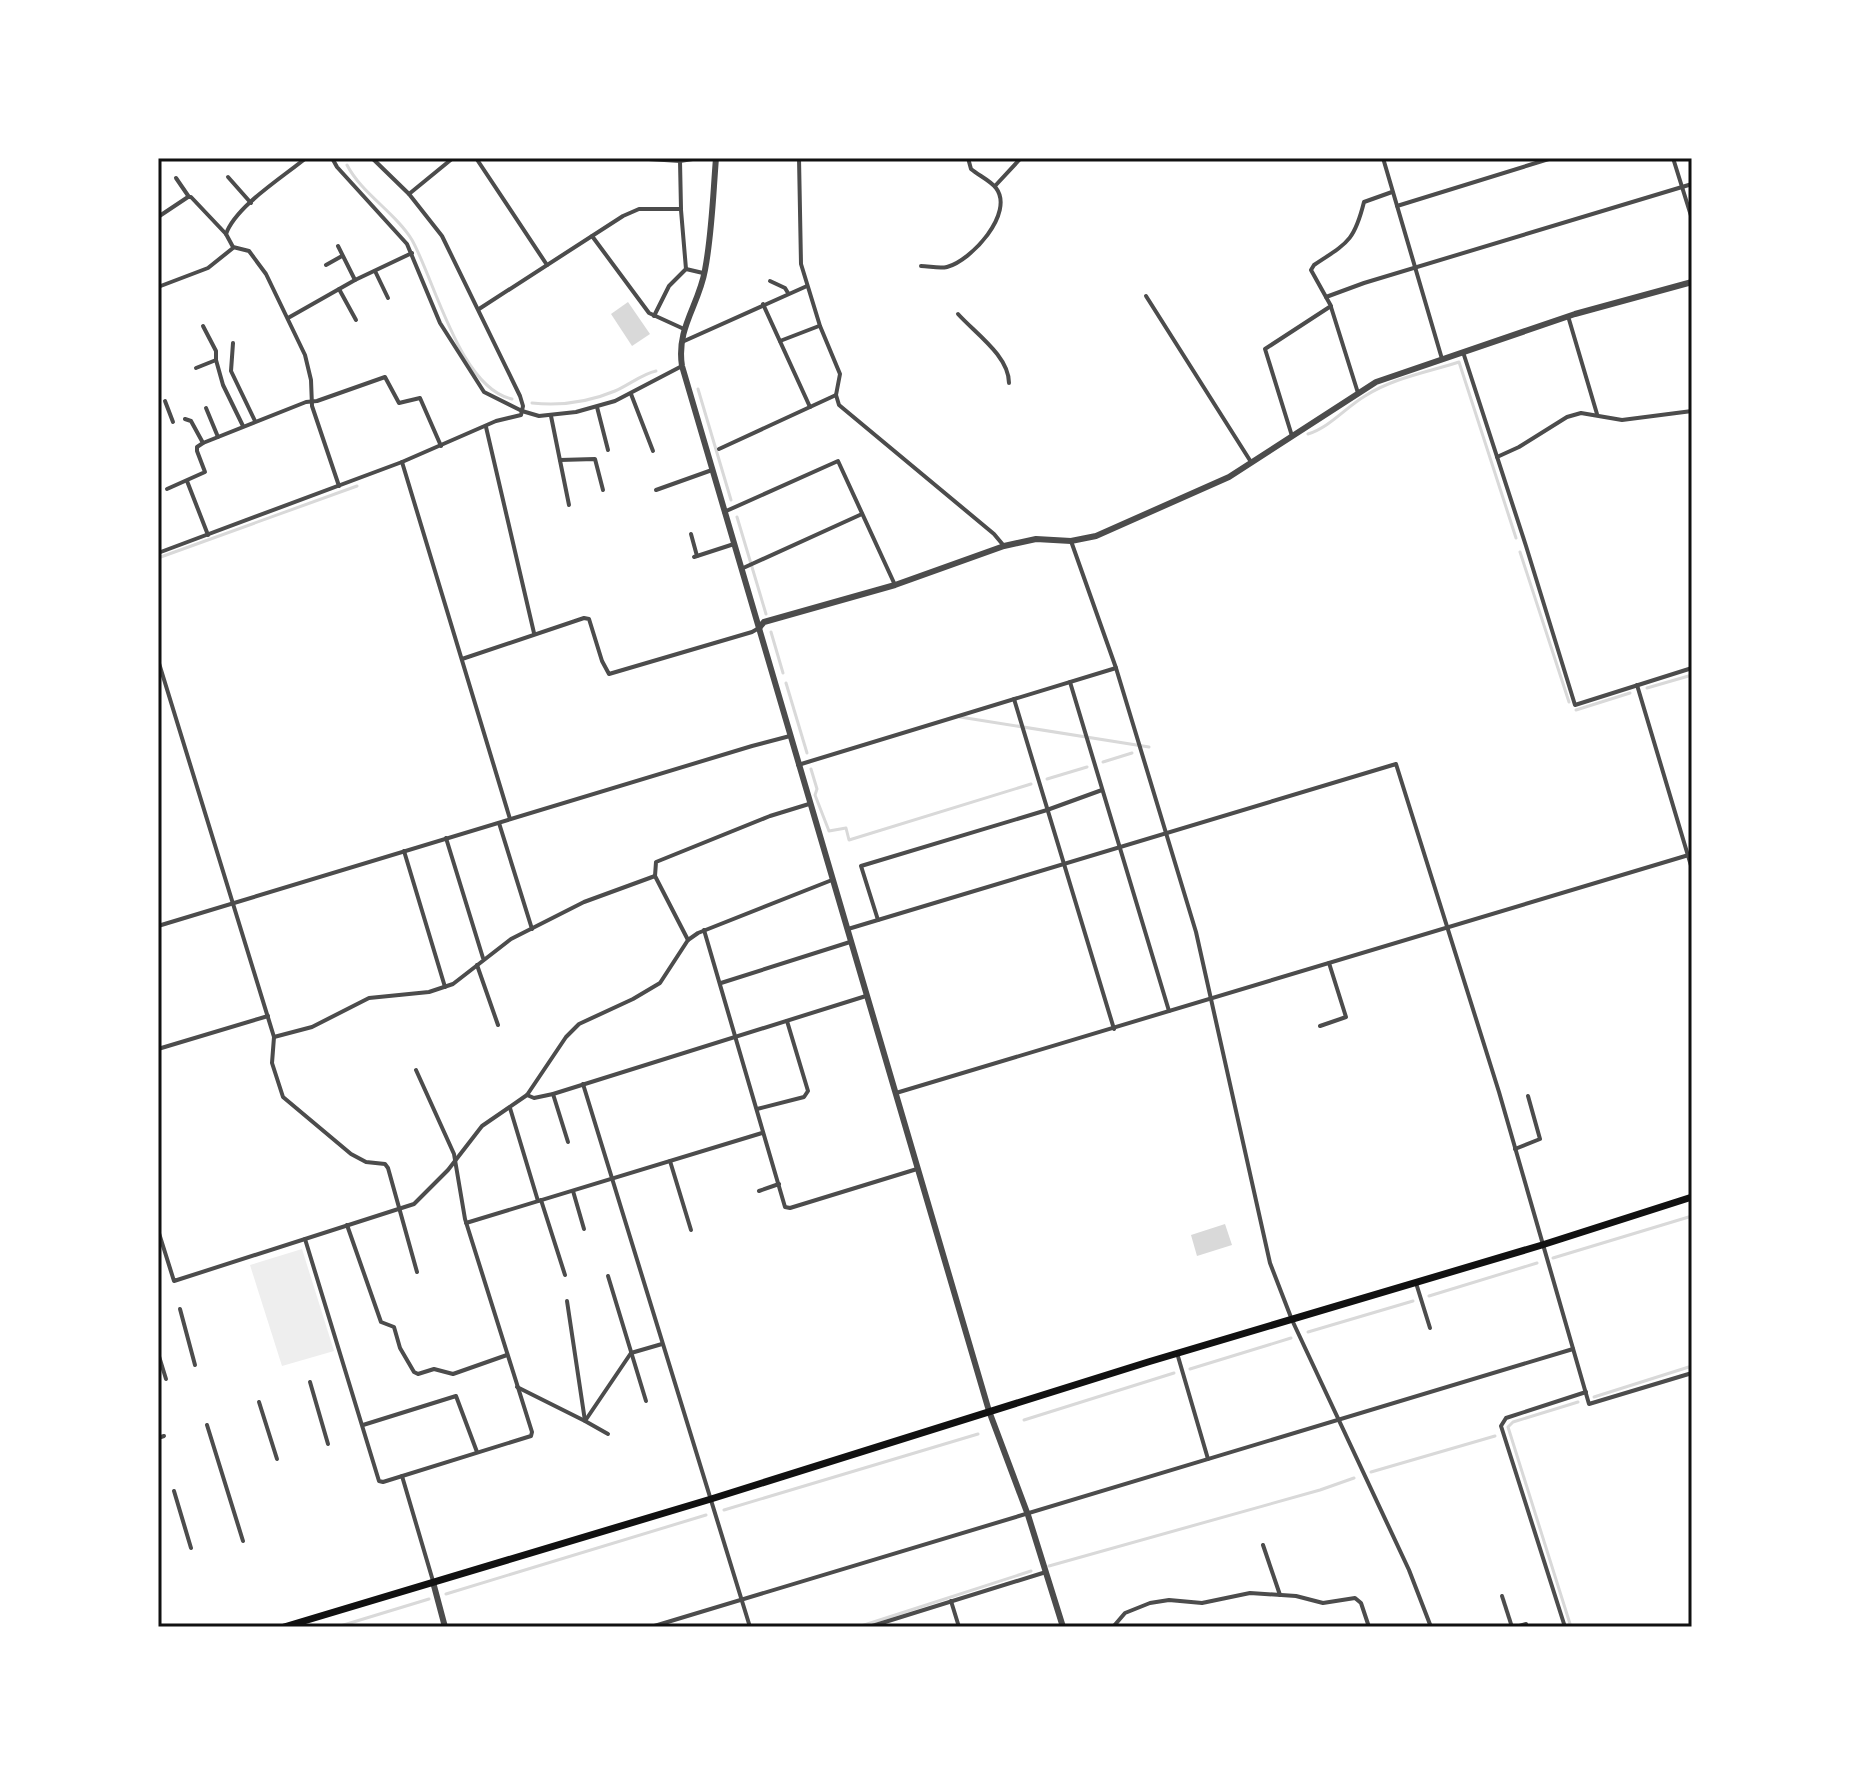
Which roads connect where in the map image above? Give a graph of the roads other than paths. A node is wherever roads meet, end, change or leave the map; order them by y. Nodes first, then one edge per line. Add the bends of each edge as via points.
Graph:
1 (306, 158) edge
2 (332, 158) edge
3 (372, 158) edge
4 (453, 158) edge
5 (476, 158) edge
6 (633, 158) edge
7 (699, 158) edge
8 (716, 158) edge
9 (799, 158) edge
10 (968, 158) edge
11 (1021, 158) edge
12 (1383, 158) edge
13 (1552, 158) edge
14 (1673, 158) edge
15 (680, 161) junction
16 (228, 177) dead end
17 (176, 178) dead end
18 (1692, 184) edge
19 (995, 186) junction
20 (1683, 186) junction
21 (1392, 192) junction
22 (409, 194) junction
23 (189, 197) junction
24 (251, 203) junction
25 (1397, 206) junction
26 (681, 209) junction
27 (158, 217) edge
28 (1692, 219) edge
29 (226, 234) junction
30 (592, 236) junction
31 (338, 246) dead end
32 (233, 247) junction
33 (412, 253) junction
34 (342, 256) junction
35 (326, 265) dead end
36 (547, 265) junction
37 (921, 266) dead end
38 (1415, 268) junction
39 (686, 269) junction
40 (375, 271) junction
41 (705, 273) junction
42 (355, 280) junction
43 (770, 281) dead end
44 (1692, 282) edge
45 (808, 286) junction
46 (158, 287) edge
47 (339, 289) junction
48 (788, 293) junction
49 (1146, 296) dead end
50 (1326, 297) junction
51 (388, 298) dead end
52 (763, 304) junction
53 (1331, 306) junction
54 (479, 309) junction
55 (958, 314) dead end
56 (654, 316) junction
57 (1568, 316) junction
58 (288, 318) junction
59 (356, 320) dead end
60 (203, 326) dead end
61 (820, 326) junction
62 (684, 329) junction
63 (780, 341) junction
64 (682, 342) junction
65 (233, 343) dead end
66 (1463, 352) junction
67 (1442, 359) junction
68 (216, 360) junction
69 (682, 366) junction
70 (196, 368) dead end
71 (1009, 383) dead end
72 (1358, 393) junction
73 (631, 394) junction
74 (836, 395) junction
75 (165, 401) dead end
76 (311, 401) junction
77 (597, 407) junction
78 (810, 407) junction
79 (206, 408) dead end
80 (522, 411) junction
81 (1692, 411) edge
82 (551, 416) junction
83 (1599, 416) junction
84 (185, 419) dead end
85 (255, 421) junction
86 (173, 422) dead end
87 (243, 426) junction
88 (486, 427) junction
89 (1292, 436) junction
90 (218, 437) junction
91 (203, 443) junction
92 (441, 446) junction
93 (608, 450) dead end
94 (653, 451) dead end
95 (713, 452) junction
96 (1497, 457) junction
97 (560, 460) junction
98 (402, 462) junction
99 (1251, 462) junction
100 (712, 470) junction
101 (187, 481) junction
102 (339, 486) junction
103 (167, 489) dead end
104 (603, 490) dead end
105 (656, 490) dead end
106 (569, 505) dead end
107 (724, 512) junction
108 (862, 514) junction
109 (691, 534) dead end
110 (208, 535) junction
111 (1071, 541) junction
112 (734, 544) junction
113 (1004, 546) junction
114 (158, 553) edge
115 (743, 568) junction
116 (895, 585) junction
117 (759, 628) junction
118 (534, 633) junction
119 (462, 659) junction
120 (158, 660) edge
121 (1116, 668) junction
122 (1692, 668) edge
123 (1070, 682) junction
124 (1637, 685) junction
125 (1014, 699) junction
126 (790, 736) junction
127 (798, 765) junction
128 (1102, 790) junction
129 (809, 804) junction
130 (1047, 810) junction
131 (510, 819) junction
132 (499, 823) junction
133 (1165, 833) junction
134 (446, 838) junction
135 (1119, 846) junction
136 (404, 851) junction
137 (1690, 855) edge
138 (1064, 863) junction
139 (1692, 869) edge
140 (655, 876) junction
141 (832, 880) junction
142 (233, 904) junction
143 (878, 920) junction
144 (158, 926) edge
145 (532, 929) junction
146 (704, 930) junction
147 (846, 930) junction
148 (1446, 930) junction
149 (688, 940) junction
150 (850, 942) junction
151 (484, 959) junction
152 (1329, 963) junction
153 (477, 965) junction
154 (721, 983) junction
155 (445, 987) junction
156 (866, 996) junction
157 (1210, 998) junction
158 (1169, 1011) junction
159 (268, 1016) junction
160 (787, 1021) junction
161 (498, 1025) dead end
162 (1320, 1026) dead end
163 (1114, 1029) junction
164 (274, 1037) junction
165 (737, 1037) junction
166 (158, 1049) edge
167 (416, 1070) dead end
168 (583, 1084) junction
169 (896, 1093) junction
170 (553, 1094) junction
171 (527, 1095) junction
172 (1528, 1096) dead end
173 (510, 1108) junction
174 (757, 1109) junction
175 (764, 1133) junction
176 (568, 1142) dead end
177 (1515, 1149) junction
178 (455, 1160) junction
179 (670, 1161) junction
180 (919, 1168) junction
181 (613, 1179) junction
182 (779, 1184) junction
183 (573, 1191) junction
184 (759, 1191) dead end
185 (1692, 1197) edge
186 (540, 1200) junction
187 (399, 1208) junction
188 (466, 1223) junction
189 (347, 1225) junction
190 (584, 1229) dead end
191 (158, 1230) edge
192 (691, 1230) dead end
193 (305, 1239) junction
194 (1542, 1245) junction
195 (417, 1272) dead end
196 (565, 1275) dead end
197 (608, 1276) dead end
198 (1416, 1283) junction
199 (567, 1301) dead end
200 (180, 1309) dead end
201 (1292, 1320) junction
202 (1430, 1328) dead end
203 (662, 1344) junction
204 (1573, 1349) junction
205 (158, 1353) edge
206 (631, 1353) junction
207 (1177, 1353) junction
208 (507, 1355) junction
209 (195, 1365) dead end
210 (1692, 1373) edge
211 (166, 1379) dead end
212 (310, 1382) dead end
213 (517, 1387) junction
214 (1586, 1392) junction
215 (646, 1401) dead end
216 (259, 1402) dead end
217 (989, 1411) junction
218 (585, 1421) junction
219 (1340, 1421) junction
220 (207, 1425) dead end
221 (363, 1425) junction
222 (608, 1434) dead end
223 (164, 1436) dead end
224 (158, 1438) edge
225 (328, 1444) dead end
226 (477, 1452) junction
227 (277, 1459) dead end
228 (1208, 1459) junction
229 (402, 1476) junction
230 (174, 1491) dead end
231 (711, 1499) junction
232 (1028, 1515) junction
233 (243, 1541) dead end
234 (1263, 1545) dead end
235 (191, 1548) dead end
236 (1046, 1572) junction
237 (433, 1582) junction
238 (1280, 1595) junction
239 (1502, 1596) dead end
240 (741, 1599) junction
241 (951, 1601) junction
242 (1526, 1624) dead end
243 (284, 1627) edge
244 (445, 1627) edge
245 (651, 1627) edge
246 (750, 1627) edge
247 (869, 1627) edge
248 (959, 1627) edge
249 (1063, 1627) edge
250 (1113, 1627) edge
251 (1369, 1627) edge
252 (1431, 1627) edge
253 (1514, 1627) edge
254 (1565, 1627) edge

1 - 24 street
2 - 33 street
3 - 22 street
4 - 22 street
5 - 36 street
6 - 15 street
7 - 15 street
8 - 41 street
9 - 45 street via 801,264
10 - 19 street via 971,169
11 - 19 street
12 - 21 street
13 - 25 street
14 - 20 street
15 - 26 street
16 - 24 street
17 - 23 street
18 - 20 street
19 - 37 street via 999,208 982,244 946,267
20 - 28 street
20 - 38 street
21 - 25 street
21 - 50 street via 1364,202 1350,240 1314,265 1311,270
22 - 54 street via 442,236
23 - 27 street
23 - 29 street
24 - 29 street
25 - 38 street
26 - 30 street via 639,209
26 - 39 street
29 - 32 street
30 - 36 street
30 - 56 street
31 - 34 street
32 - 46 street via 208,268
32 - 58 street via 249,251
33 - 40 street
33 - 80 street via 440,323 484,392
34 - 35 street
34 - 42 street
36 - 54 street
38 - 50 street
38 - 67 street
39 - 41 street
39 - 56 street via 669,286
40 - 42 street
40 - 51 street
41 - 62 street
42 - 47 street
43 - 48 street
44 - 57 street
45 - 48 street
45 - 61 street
47 - 58 street
47 - 59 street
48 - 52 street
49 - 99 street
50 - 53 street
52 - 63 street
52 - 64 street
53 - 72 street
53 - 89 street via 1265,349
54 - 80 street
55 - 71 street via 999,357 1009,371
56 - 62 street
57 - 66 street
57 - 83 street
58 - 76 street via 309,367
60 - 68 street
61 - 63 street
61 - 74 street via 840,374
62 - 64 street
63 - 78 street
64 - 69 street
65 - 85 street via 231,371
66 - 67 street
66 - 96 street
67 - 72 street
68 - 70 street
68 - 87 street
69 - 73 street
69 - 95 street
72 - 89 street
73 - 77 street
73 - 94 street
74 - 78 street
74 - 113 street via 842,409
75 - 86 street
76 - 85 street
76 - 92 street via 385,377 399,403 420,398
76 - 102 street
77 - 82 street
77 - 93 street
78 - 95 street
79 - 90 street
80 - 82 street
80 - 88 street
81 - 83 street via 1622,420
82 - 97 street
83 - 96 street via 1567,417
84 - 91 street
85 - 87 street
87 - 90 street
88 - 92 street
88 - 118 street
89 - 99 street
90 - 91 street
91 - 101 street via 197,451 205,472
92 - 98 street
95 - 100 street
96 - 124 street via 1575,705
97 - 104 street via 595,459
97 - 106 street
98 - 102 street
98 - 119 street
99 - 111 street via 1229,477 1096,536
100 - 105 street
100 - 107 street
101 - 103 street
101 - 110 street
102 - 110 street
107 - 108 street via 838,461
107 - 112 street
108 - 115 street
108 - 116 street
109 - 112 street via 696,556
110 - 114 street
111 - 113 street via 1036,539
111 - 121 street
112 - 115 street
113 - 116 street
115 - 117 street
116 - 117 street via 764,622
117 - 118 street via 609,674 589,619
117 - 126 street
118 - 119 street
119 - 131 street
120 - 142 street
121 - 123 street
121 - 133 street
122 - 124 street
123 - 125 street
123 - 128 street
124 - 137 street
125 - 127 street
125 - 130 street
126 - 127 street
126 - 131 street
127 - 129 street
128 - 130 street
128 - 135 street
129 - 140 street via 656,862
129 - 141 street
130 - 138 street
130 - 143 street via 861,866
131 - 132 street
132 - 134 street
132 - 145 street
133 - 135 street
133 - 148 street via 1396,764
133 - 157 street
134 - 136 street
134 - 151 street
135 - 138 street
135 - 158 street
136 - 142 street
136 - 155 street
137 - 139 street
137 - 148 street
138 - 143 street
138 - 163 street
140 - 145 street via 584,902
140 - 149 street
141 - 146 street
141 - 147 street
142 - 144 street
142 - 159 street
143 - 147 street
145 - 151 street
146 - 149 street
146 - 154 street
147 - 150 street
148 - 152 street
148 - 177 street
149 - 171 street via 660,983 579,1024
150 - 154 street
150 - 156 street
151 - 153 street
152 - 157 street
152 - 162 street via 1346,1017
153 - 155 street
153 - 161 street
154 - 165 street
155 - 164 street via 369,998 312,1027
156 - 160 street
156 - 169 street
157 - 158 street
157 - 201 street via 1270,1263
158 - 163 street
159 - 164 street
159 - 166 street
160 - 165 street
160 - 174 street via 808,1091 804,1097
163 - 169 street
164 - 187 street via 272,1063 283,1097 351,1154 385,1164
165 - 168 street
165 - 174 street
167 - 178 street
168 - 170 street
168 - 181 street
169 - 180 street
170 - 171 street
170 - 176 street
171 - 173 street
172 - 177 street via 1540,1137
173 - 178 street via 482,1126
173 - 186 street
174 - 175 street
175 - 179 street
175 - 182 street
177 - 194 street
178 - 187 street via 419,1200
178 - 188 street
179 - 181 street
179 - 192 street
180 - 182 street via 790,1208 785,1207
180 - 217 street
181 - 183 street
181 - 203 street
182 - 184 street
183 - 186 street
183 - 190 street
185 - 194 main road
186 - 188 street
186 - 196 street
187 - 189 street
187 - 195 street
188 - 208 street
189 - 193 street
189 - 208 street via 381,1322 394,1327 414,1372 434,1369 453,1374
191 - 193 street via 174,1281
193 - 221 street
194 - 198 main road
194 - 204 street
197 - 206 street
198 - 201 main road
198 - 202 street
199 - 218 street
200 - 209 street
201 - 207 main road
201 - 219 street
203 - 206 street
203 - 231 street
204 - 214 street
204 - 219 street
205 - 211 street
206 - 215 street
206 - 218 street
207 - 217 main road
207 - 228 street
208 - 213 street
210 - 214 street via 1589,1404
212 - 225 street
213 - 218 street
213 - 226 street via 531,1436
214 - 254 street via 1509,1417 1501,1426
216 - 227 street
217 - 231 main road
217 - 232 street
218 - 222 street
219 - 228 street
219 - 252 street
220 - 233 street
221 - 226 street via 456,1396
221 - 229 street via 379,1481
223 - 224 street
226 - 229 street
228 - 232 street
229 - 237 street
230 - 235 street
231 - 237 main road
231 - 240 street
232 - 236 street
232 - 240 street
234 - 238 street
236 - 241 street
236 - 249 street
237 - 243 main road
237 - 244 street
238 - 250 street via 1150,1603 1125,1613
238 - 251 street via 1323,1603 1355,1598
239 - 253 street
240 - 245 street
240 - 246 street
241 - 247 street
241 - 248 street
242 - 253 street

